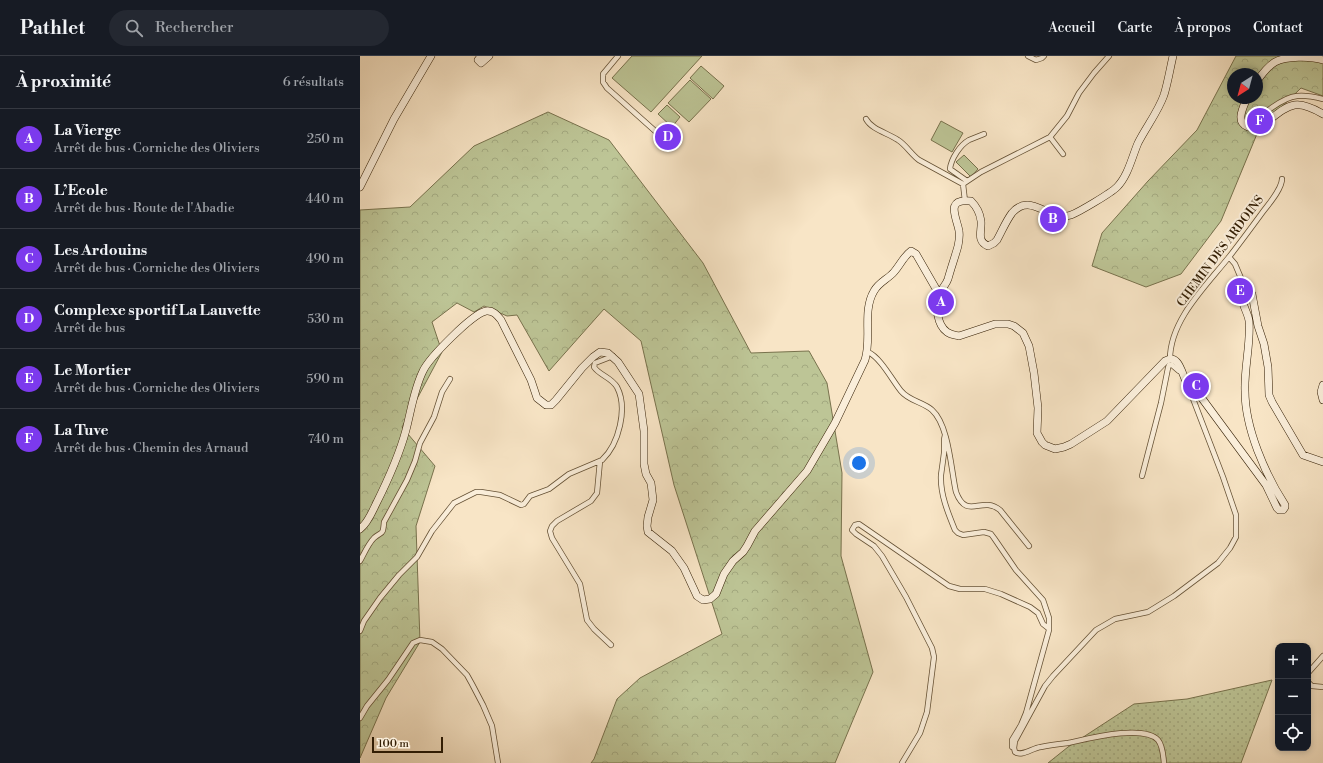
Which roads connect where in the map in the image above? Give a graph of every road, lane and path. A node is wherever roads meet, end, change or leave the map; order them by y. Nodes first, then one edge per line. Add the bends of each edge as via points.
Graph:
1 (431, 56) edge
2 (481, 56) edge
3 (489, 56) edge
4 (618, 56) edge
5 (1028, 56) edge
6 (1044, 56) edge
7 (1109, 56) edge
8 (1173, 56) edge
9 (1323, 60) edge
10 (1263, 75) edge
11 (1323, 99) edge
12 (1245, 104) edge
13 (1323, 114) edge
14 (866, 119) dead end
15 (1254, 127) junction
16 (984, 134) dead end
17 (1050, 137) junction
18 (673, 147) dead end
19 (1063, 154) dead end
20 (1282, 179) dead end
21 (965, 182) junction
22 (360, 186) edge
23 (965, 201) junction
24 (1229, 257) junction
25 (1246, 290) junction
26 (939, 294) junction
27 (868, 352) junction
28 (613, 356) junction
29 (1170, 359) junction
30 (1182, 372) junction
31 (450, 379) dead end
32 (1323, 385) edge
33 (1192, 388) junction
34 (1323, 400) edge
35 (945, 435) junction
36 (600, 461) junction
37 (1323, 462) edge
38 (1142, 476) dead end
39 (360, 529) edge
40 (1029, 546) dead end
41 (360, 561) edge
42 (1048, 628) junction
43 (360, 631) edge
44 (611, 645) dead end
45 (1323, 656) edge
46 (1311, 670) edge
47 (1311, 685) edge
48 (1323, 687) edge
49 (360, 718) edge
50 (1014, 748) junction
51 (498, 763) edge
52 (902, 763) edge
53 (1164, 763) edge

1 - 22 street via 394,119
2 - 3 street via 478,60 481,63
4 - 18 street via 603,74 602,82
5 - 6 street via 1036,60
7 - 17 street via 1079,93 1067,116
8 - 23 street via 1164,95 1139,142 1123,180 1112,191 1070,216 1052,214 1033,205 1026,205 1013,211 997,240 988,246 981,242 981,223 976,206 971,201
9 - 10 street via 1286,59 1275,62
11 - 15 street via 1304,96 1289,98 1259,119
12 - 15 street via 1241,121 1245,126
13 - 15 street via 1296,104 1284,109 1262,125
14 - 21 street via 871,126 901,142 919,160
16 - 21 street via 962,146 951,163 950,169
17 - 19 street
17 - 21 street
20 - 24 street, CHEMIN DES ARDOINS via 1281,186 1270,203
21 - 23 street
23 - 26 street via 958,203 954,211 959,229 959,243 947,280
24 - 25 street via 1235,264
24 - 29 street, CHEMIN DES ARDOINS via 1196,297 1176,330 1170,349
25 - 33 street via 1242,296 1249,320 1245,390 1248,420 1264,464 1285,505 1284,509 1277,508 1266,485
25 - 37 street via 1252,294 1264,344 1269,395 1272,402 1303,455
26 - 27 street via 916,254 911,251 874,291 869,307
26 - 29 street via 938,316 948,333 959,336 995,324 1014,326 1023,333 1029,346 1034,373 1038,408 1037,433 1045,445 1055,449 1071,444 1107,421
27 - 28 street via 835,423 801,480 755,531 747,546 728,568 716,594 710,599 702,600 697,596 684,568 672,551 648,532 648,517 653,500 651,482 644,464 644,431 639,394
27 - 35 street via 875,356 903,393 932,411 940,421
28 - 36 street via 595,363 594,367 616,387 621,400 622,415 618,432 606,456
28 - 39 street via 600,352 593,357 556,400 546,406 537,398 531,380 501,320 491,311 479,315 449,339 423,371 398,457 367,521
29 - 30 street via 1179,364
30 - 33 street
30 - 38 street via 1169,365
31 - 41 street via 420,443 407,480 384,522 384,530 375,538
32 - 34 street
33 - 50 street via 1190,391 1236,515 1236,537 1218,562 1174,596 1148,612 1115,620 1096,630 1045,686
35 - 40 street via 958,499 971,508 985,504 995,506
35 - 42 street via 942,490 955,530 963,535 984,532 991,534 1016,570 1043,600 1049,618
36 - 43 street via 569,474 549,489 530,496 524,504 500,495 481,492 454,503 432,531 417,557 380,598
36 - 44 street via 597,493 591,501 557,521 550,531 580,584 587,620
42 - 50 street via 1026,712 1011,743
42 - 52 street via 1038,613 1030,607 985,589 960,589 949,586 859,524 855,525 852,530 874,546 882,556 906,597 934,657 927,712 920,733
45 - 46 street
47 - 48 street
49 - 51 street via 413,643 420,640 432,642 467,675 484,705 492,726
50 - 53 street via 1015,752 1020,754 1041,747 1116,733 1144,733 1159,741

